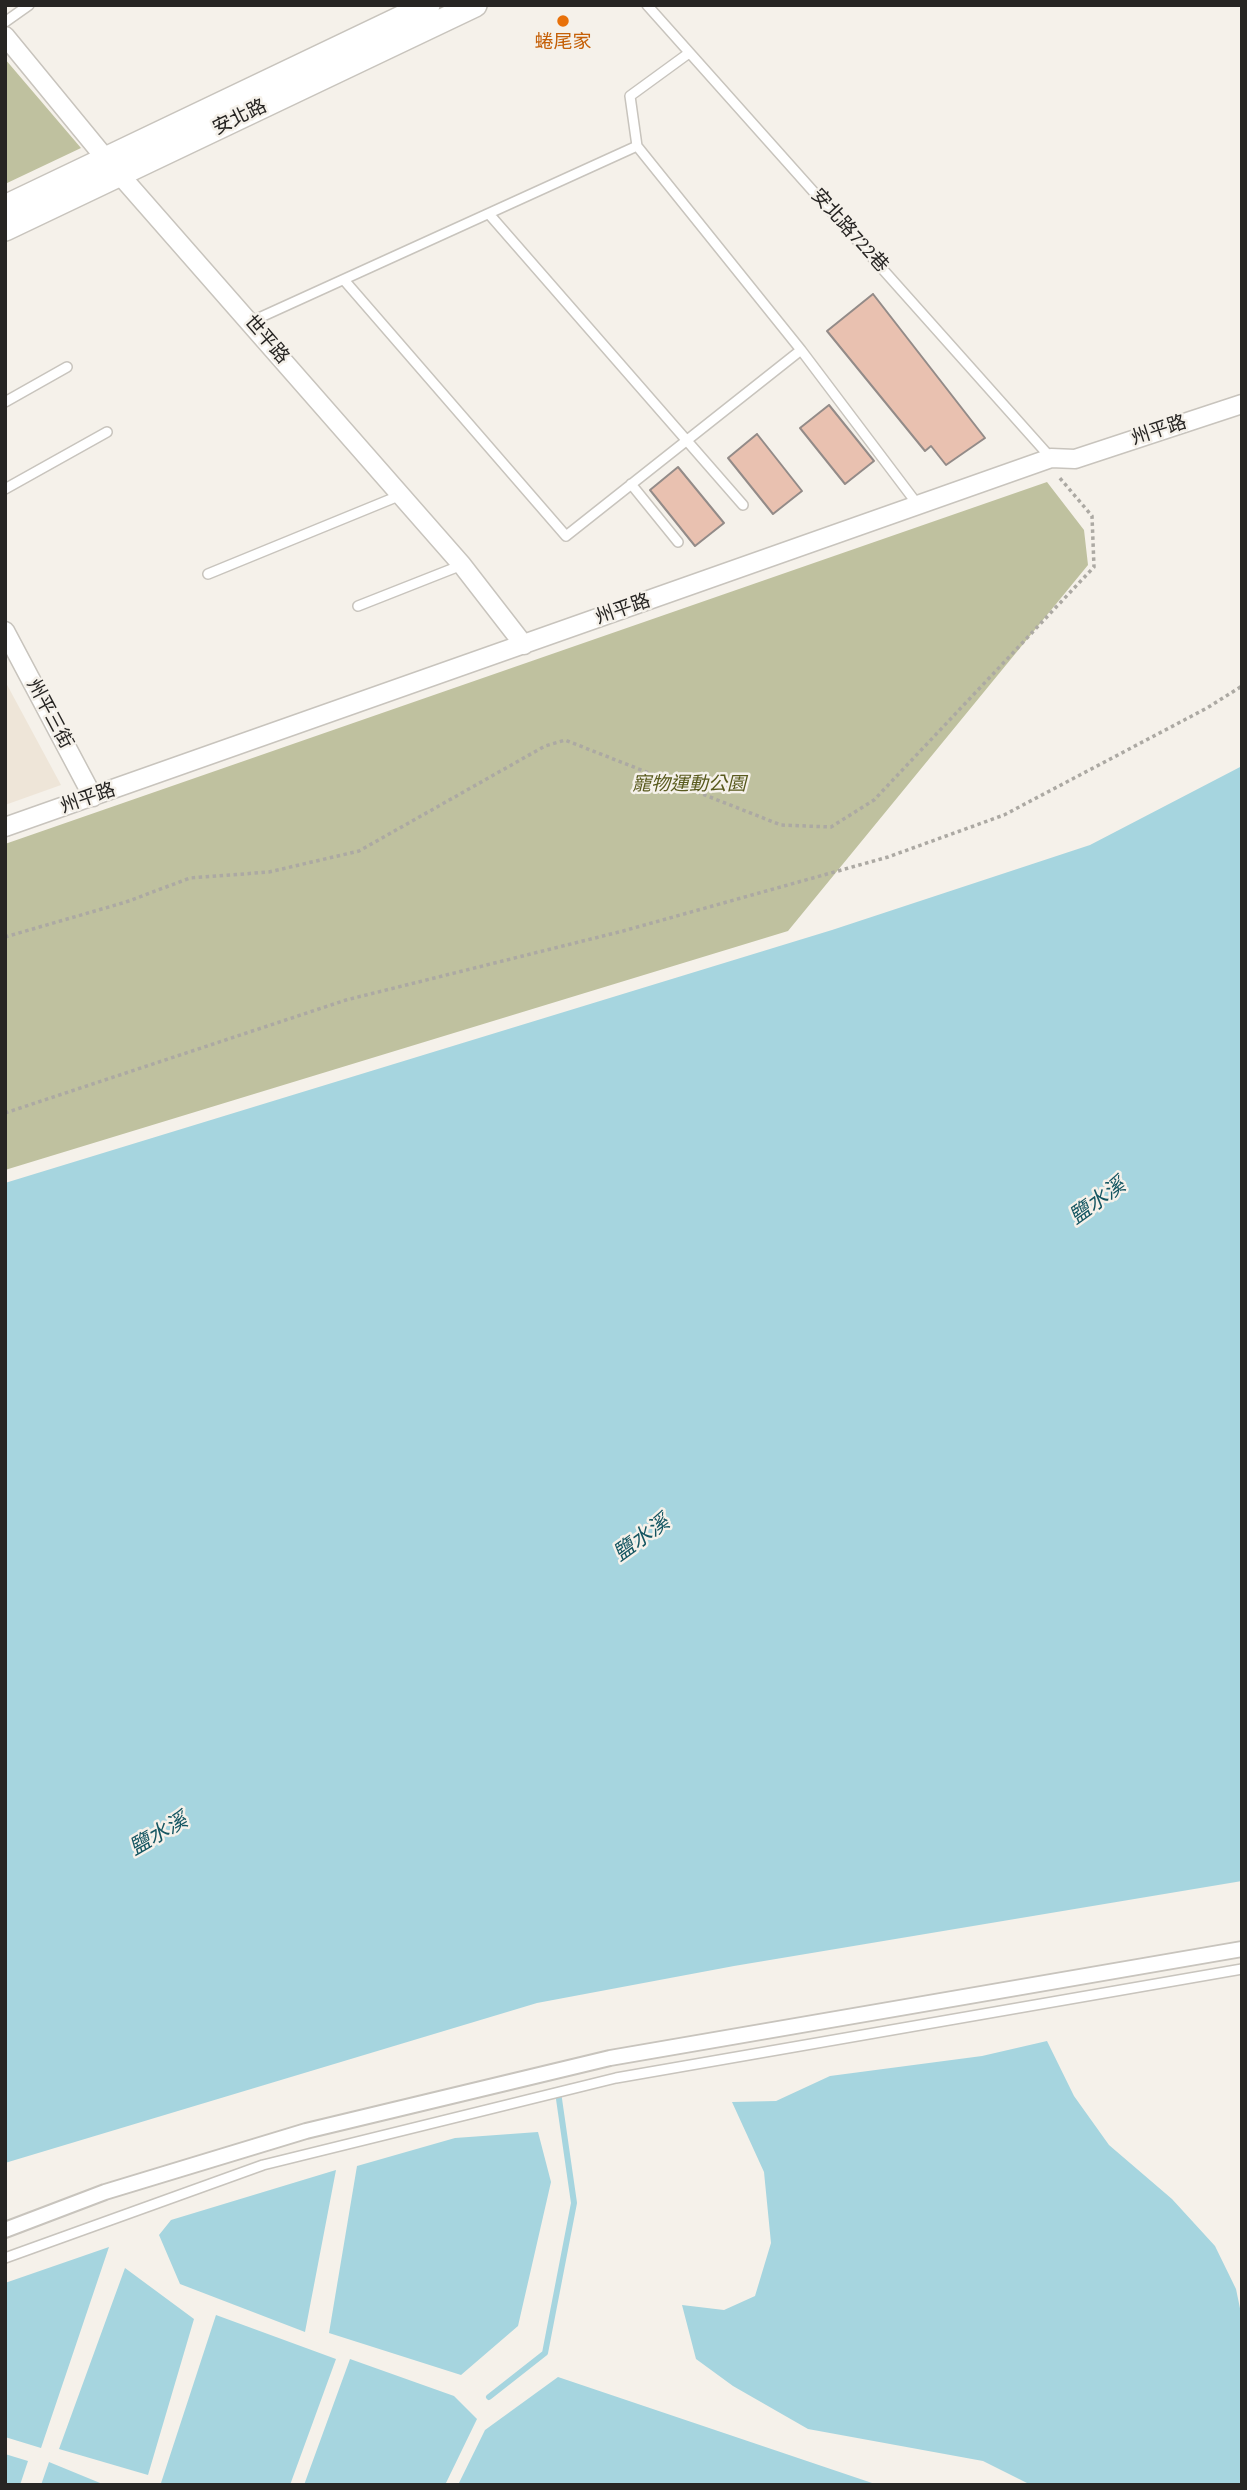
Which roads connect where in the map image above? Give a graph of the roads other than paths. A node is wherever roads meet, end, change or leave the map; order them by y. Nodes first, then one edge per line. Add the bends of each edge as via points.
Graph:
1 (29, 5) edge
2 (475, 5) edge
3 (647, 5) edge
4 (425, 6) edge
5 (5, 22) edge
6 (5, 36) edge
7 (689, 52) junction
8 (637, 146) junction
9 (113, 167) junction
10 (5, 207) edge
11 (489, 214) junction
12 (5, 229) edge
13 (344, 280) junction
14 (250, 322) junction
15 (801, 350) junction
16 (66, 368) dead end
17 (5, 402) edge
18 (1242, 404) edge
19 (107, 432) dead end
20 (687, 440) junction
21 (1051, 457) junction
22 (631, 484) junction
23 (5, 489) edge
24 (401, 495) junction
25 (743, 505) dead end
26 (919, 506) junction
27 (678, 542) dead end
28 (462, 565) junction
29 (208, 574) dead end
30 (358, 606) dead end
31 (5, 631) edge
32 (524, 645) junction
33 (93, 797) junction
34 (5, 827) edge
35 (1242, 1949) edge
36 (1242, 1969) edge
37 (5, 2230) edge
38 (5, 2258) edge

1 - 5 lane
2 - 9 street, 安北路
3 - 7 lane, 安北路722巷
4 - 9 street, 安北路
6 - 9 street, 世平路
7 - 8 lane via 630,96
7 - 21 lane, 安北路722巷
8 - 11 lane
8 - 15 lane
9 - 10 street, 安北路
9 - 12 street, 安北路
9 - 14 street, 世平路
11 - 13 lane
11 - 20 lane
13 - 14 lane
13 - 22 lane via 565,536
14 - 24 street, 世平路
15 - 20 lane
15 - 26 lane
16 - 17 lane
18 - 21 street, 州平路 via 1075,459
19 - 23 lane
20 - 22 lane
20 - 25 lane
21 - 26 street, 州平路
22 - 27 lane
24 - 28 street, 世平路
24 - 29 lane
26 - 32 street, 州平路
28 - 30 lane
28 - 32 street, 世平路
31 - 33 street, 州平三街
32 - 33 street, 州平路
33 - 34 street, 州平路
35 - 37 street via 610,2058 306,2131 105,2192
36 - 38 lane via 616,2078 263,2165

